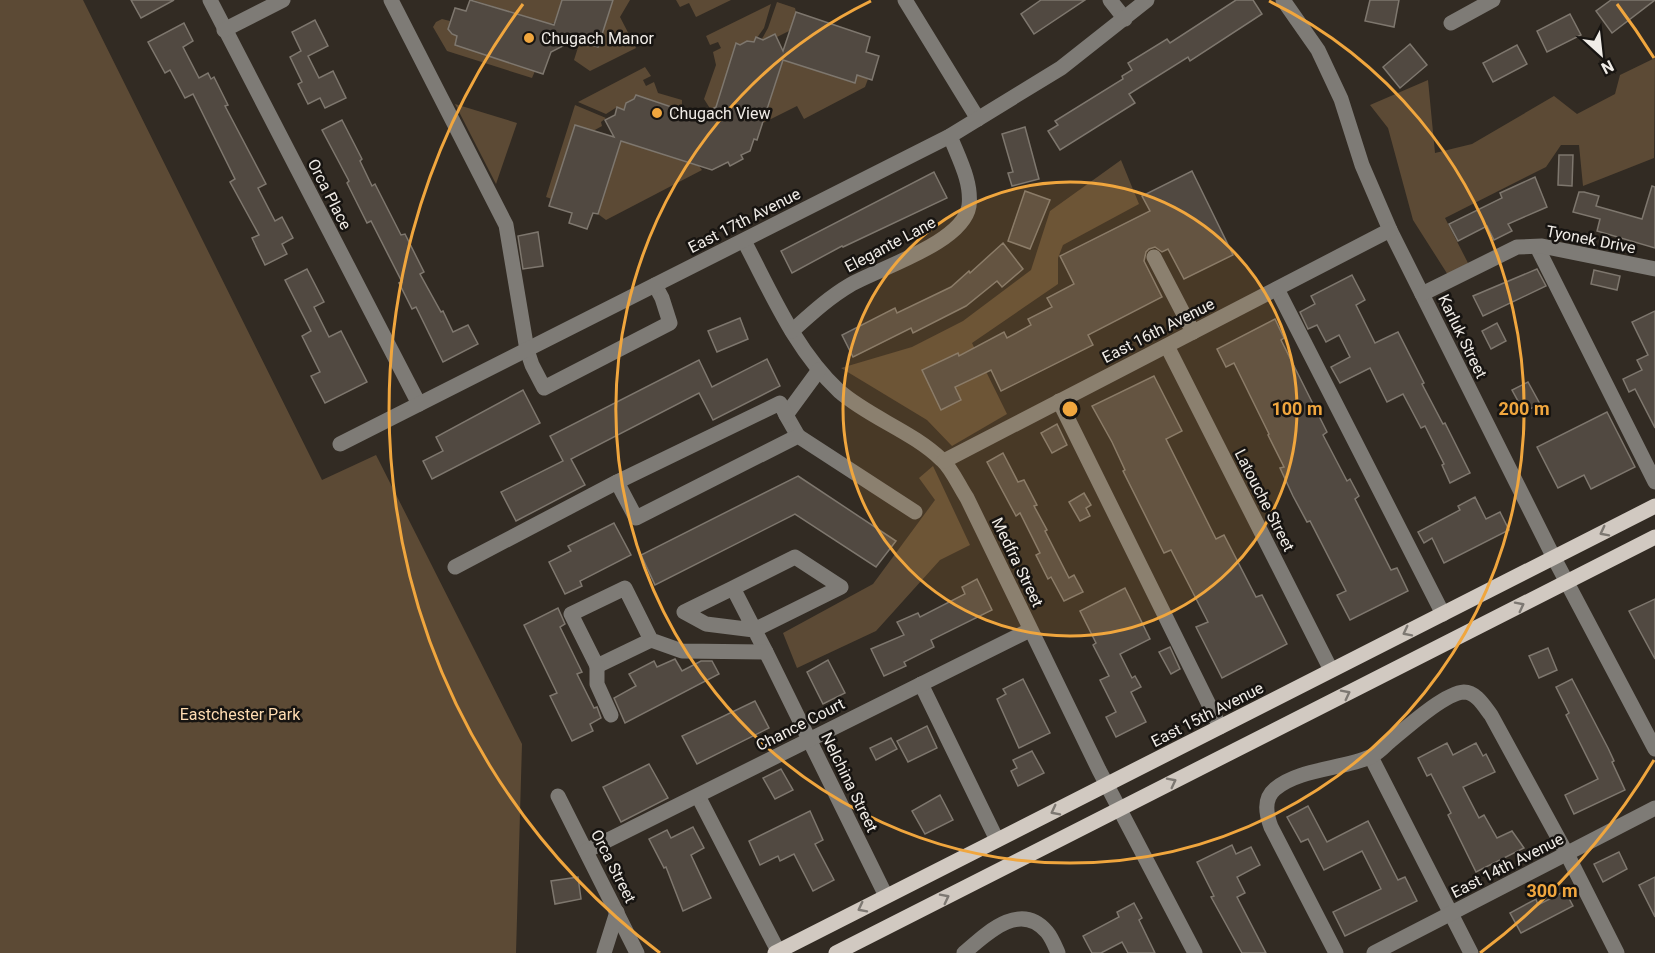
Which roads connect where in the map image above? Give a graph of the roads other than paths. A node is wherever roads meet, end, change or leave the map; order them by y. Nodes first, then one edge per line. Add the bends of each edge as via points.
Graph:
1 (210, 0) edge
2 (283, 0) edge
3 (391, 0) edge
4 (905, 0) edge
5 (1110, 0) edge
6 (1147, 0) edge
7 (1283, 0) edge
8 (1493, 0) edge
9 (1125, 19) junction
10 (1451, 23) dead end
11 (225, 30) junction
12 (978, 119) junction
13 (950, 136) junction
14 (1390, 231) junction
15 (744, 241) junction
16 (1537, 247) junction
17 (1154, 257) dead end
18 (1655, 269) edge
19 (655, 285) junction
20 (1277, 289) junction
21 (1422, 294) junction
22 (792, 331) junction
23 (1193, 332) junction
24 (1167, 346) junction
25 (527, 350) junction
26 (819, 370) junction
27 (1059, 401) junction
28 (419, 404) junction
29 (786, 415) junction
30 (798, 436) junction
31 (340, 444) dead end
32 (944, 461) junction
33 (617, 482) junction
34 (1655, 482) edge
35 (1655, 506) edge
36 (915, 512) dead end
37 (1655, 537) edge
38 (1554, 558) junction
39 (454, 567) dead end
40 (1566, 582) junction
41 (733, 588) junction
42 (1443, 614) junction
43 (754, 630) junction
44 (1030, 630) junction
45 (651, 640) junction
46 (766, 652) junction
47 (597, 666) junction
48 (1331, 670) junction
49 (921, 684) junction
50 (611, 715) dead end
51 (1220, 727) junction
52 (809, 740) junction
53 (1655, 749) edge
54 (1371, 757) junction
55 (1107, 785) junction
56 (558, 796) dead end
57 (698, 796) junction
58 (1119, 808) junction
59 (1655, 808) edge
60 (997, 840) junction
61 (586, 852) junction
62 (1567, 854) junction
63 (886, 896) junction
64 (617, 912) junction
65 (1451, 914) junction
66 (776, 952) edge
67 (604, 953) edge
68 (637, 953) edge
69 (836, 953) edge
70 (964, 953) edge
71 (1058, 953) edge
72 (1195, 953) edge
73 (1336, 953) edge
74 (1374, 953) edge
75 (1471, 953) edge
76 (1617, 953) edge

1 - 11 street, Orca Place
2 - 11 street
3 - 25 street via 506,225
4 - 12 street
5 - 9 street
6 - 9 street, East 17th Avenue
7 - 14 street, Karluk Street via 1328,70
8 - 10 street
9 - 12 street, East 17th Avenue via 1061,68
11 - 28 street, Orca Place
12 - 13 street, East 17th Avenue
13 - 15 street, East 17th Avenue
13 - 22 street, Elegante Lane via 970,187 968,209 958,226 943,240 850,285
14 - 20 street, East 16th Avenue
14 - 21 street, Karluk Street
15 - 19 street, East 17th Avenue
15 - 22 street, Medfra Street
16 - 18 street, Tyonek Drive
16 - 21 street, Tyonek Drive via 1517,247
16 - 34 street
17 - 23 street
19 - 25 street, East 17th Avenue
19 - 25 street via 670,323 544,388
20 - 23 street, East 16th Avenue
20 - 42 street
21 - 38 street, Karluk Street
22 - 26 street, Medfra Street
23 - 24 street, East 16th Avenue
24 - 27 street, East 16th Avenue
24 - 48 street, Latouche Street
25 - 28 street, East 17th Avenue
26 - 29 street
26 - 32 street, Medfra Street via 848,397
27 - 32 street, East 16th Avenue
27 - 51 street
28 - 31 street, East 17th Avenue
29 - 30 street
29 - 33 street via 780,403
30 - 33 street via 636,518
30 - 36 street
32 - 44 street, Medfra Street via 967,498
33 - 39 street
35 -> 38 main road, East 15th Avenue
37 - 40 main road
38 - 40 street, Karluk Street
38 - 42 main road, East 15th Avenue
40 - 53 street, Karluk Street
58 -> 40 main road
41 - 43 street, Nelchina Street
41 - 43 street via 684,612 706,624
41 - 43 street via 795,557 841,586
42 -> 48 main road, East 15th Avenue
43 - 46 street, Nelchina Street
44 - 49 street, Chance Court
44 - 55 street, Medfra Street
45 - 46 street via 682,651
45 - 47 street
45 - 47 street via 625,588 571,614
46 - 52 street, Nelchina Street
47 - 50 street via 597,684
48 - 51 main road, East 15th Avenue
49 - 52 street, Chance Court
49 - 60 street
51 - 55 main road, East 15th Avenue
52 - 57 street, Chance Court
52 - 63 street, Nelchina Street
54 - 62 street via 1440,702 1465,692 1475,695 1491,715
54 - 65 street
54 - 73 street via 1281,784 1266,803 1271,827
55 - 58 street, Medfra Street
55 -> 60 main road, East 15th Avenue
56 - 61 street, Orca Street
57 - 61 street, Chance Court
57 - 66 street
69 -> 58 main road
58 - 72 street, Medfra Street
59 - 62 street, East 14th Avenue
60 - 63 main road, East 15th Avenue
61 - 64 street, Orca Street
62 - 65 street, East 14th Avenue
62 - 76 street
63 -> 66 main road, East 15th Avenue
64 - 67 street
64 - 68 street, Orca Street
65 - 74 street, East 14th Avenue
65 - 75 street
70 - 71 street via 994,928 1012,919 1029,920 1041,927 1049,933

